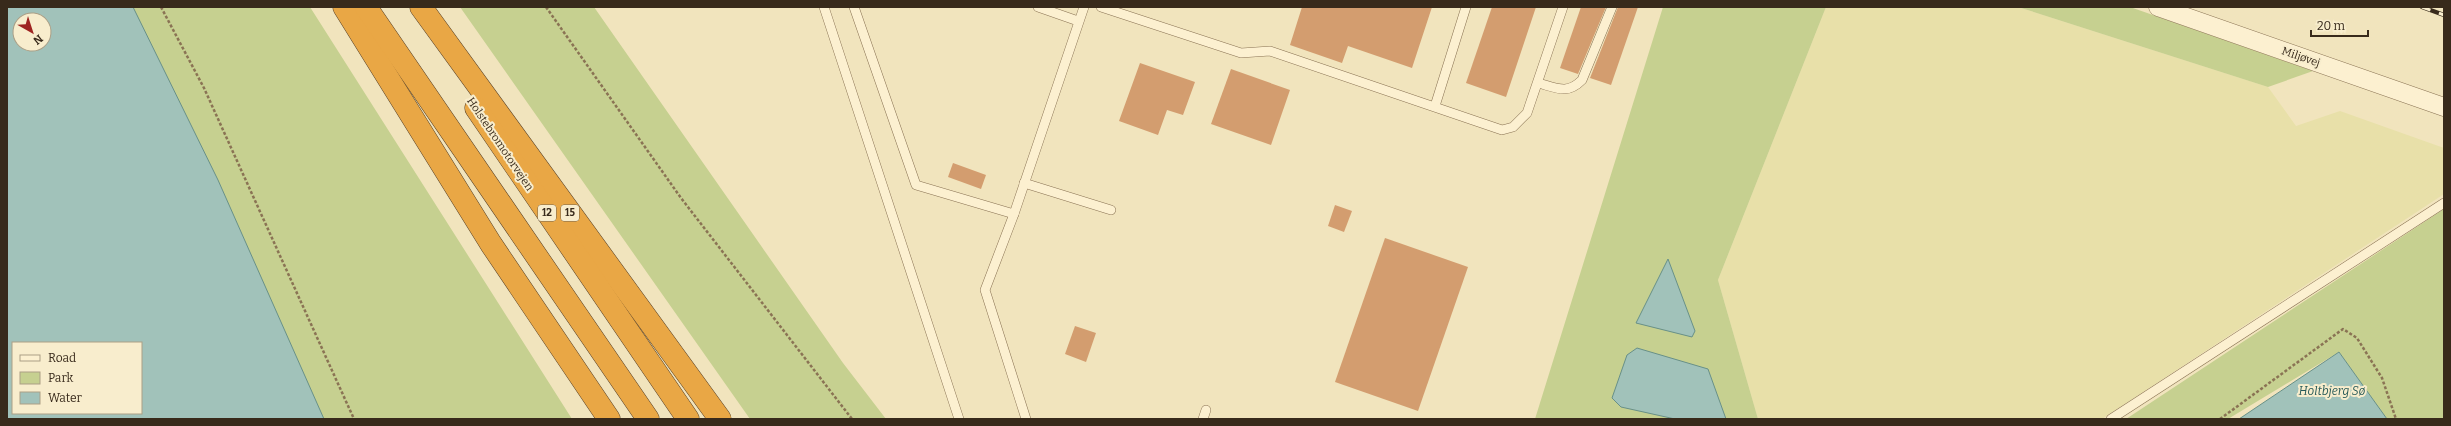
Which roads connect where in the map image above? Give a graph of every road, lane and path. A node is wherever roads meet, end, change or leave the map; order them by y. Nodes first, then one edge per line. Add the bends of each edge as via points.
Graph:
1 (161, 7) edge
2 (344, 7) edge
3 (366, 7) edge
4 (406, 7) edge
5 (421, 7) edge
6 (546, 7) edge
7 (824, 7) edge
8 (854, 7) edge
9 (1038, 7) edge
10 (1084, 7) edge
11 (1101, 7) edge
12 (1466, 7) edge
13 (1563, 7) edge
14 (1612, 7) edge
15 (2158, 7) edge
16 (1078, 21) junction
17 (1538, 83) junction
18 (1436, 106) junction
19 (2444, 106) edge
20 (1024, 183) junction
21 (2444, 203) edge
22 (1111, 210) dead end
23 (1014, 214) junction
24 (532, 306) junction
25 (1206, 410) dead end
26 (354, 419) edge
27 (597, 419) edge
28 (609, 419) edge
29 (648, 419) edge
30 (688, 419) edge
31 (720, 419) edge
32 (852, 419) edge
33 (959, 419) edge
34 (1026, 419) edge
35 (1203, 419) edge
36 (2111, 419) edge
37 (2220, 419) edge
38 (2396, 419) edge

1 - 26 path via 204,88
2 - 24 highway
3 - 29 highway
4 - 30 highway, Holstebromotorvejen / 12
5 - 31 highway, 15
6 - 32 path via 681,198
7 - 33 lane
8 - 23 lane via 916,185
9 - 16 lane
10 - 16 lane
11 - 18 lane via 1241,53 1270,51
12 - 18 lane
13 - 17 lane
14 - 17 lane via 1582,80 1576,86 1565,90
15 - 19 street, Miljøvej
16 - 20 lane
17 - 18 lane via 1527,113 1513,127 1502,130
20 - 22 lane
20 - 23 lane
21 - 36 lane
23 - 34 lane via 985,290
24 - 27 highway
24 - 28 highway
25 - 35 lane
37 - 38 path via 2343,329 2357,338 2382,378

